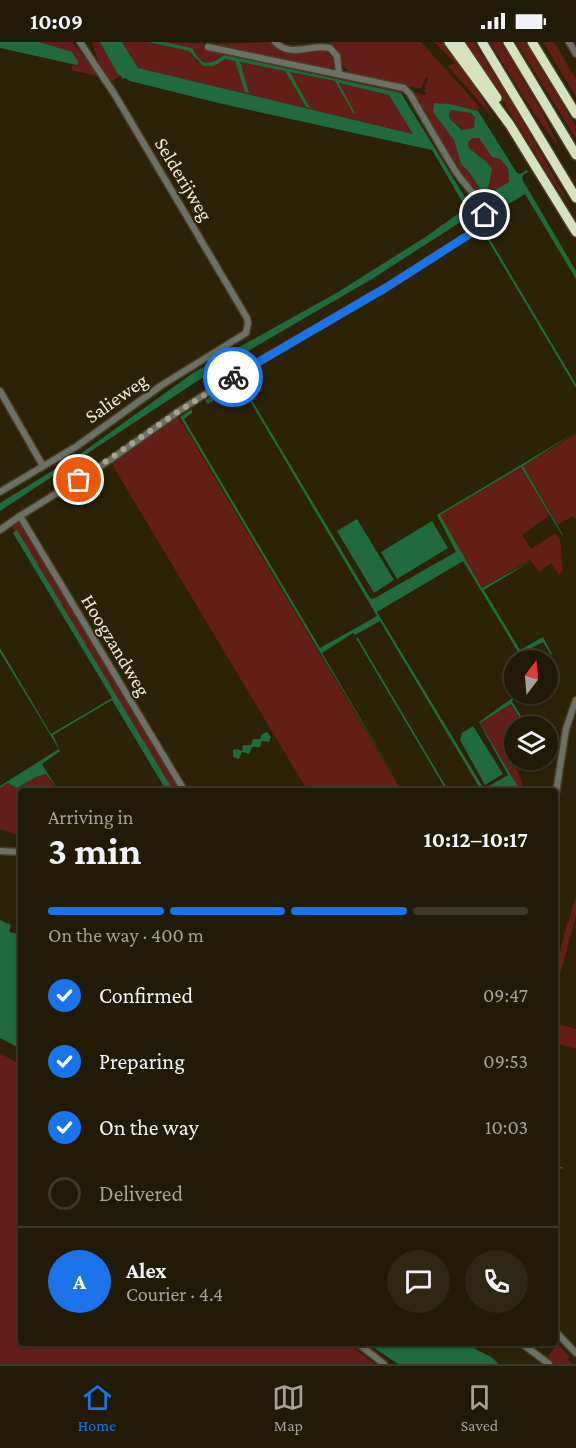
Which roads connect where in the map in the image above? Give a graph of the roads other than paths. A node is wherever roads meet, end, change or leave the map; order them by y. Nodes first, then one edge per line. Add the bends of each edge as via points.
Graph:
1 (275, 42) edge
2 (449, 42) edge
3 (459, 42) edge
4 (482, 42) edge
5 (508, 42) edge
6 (532, 42) edge
7 (569, 42) edge
8 (83, 44) edge
9 (208, 47) dead end
10 (576, 54) edge
11 (339, 74) junction
12 (576, 114) edge
13 (510, 125) junction
14 (576, 154) edge
15 (576, 198) edge
16 (576, 232) edge
17 (248, 328) joint
18 (0, 391) edge
19 (43, 466) junction
20 (0, 492) edge
21 (20, 516) junction
22 (0, 530) edge
23 (576, 700) edge
24 (183, 788) edge
25 (557, 788) edge
26 (0, 851) edge
27 (18, 852) edge
28 (558, 1333) edge
29 (361, 1346) edge
30 (525, 1346) edge
31 (576, 1353) edge
32 (384, 1364) edge
33 (549, 1364) edge

1 - 11 street via 283,48 302,51 318,46 330,48 337,56
2 - 13 highway
3 - 13 highway
4 - 15 highway
5 - 14 highway
6 - 12 highway
7 - 10 street
8 - 17 street, Selderijweg via 247,318
9 - 11 street
11 - 21 street via 408,90 483,210 484,225 224,382
13 - 16 highway
17 - 19 street, Salieweg via 246,333
18 - 19 street
19 - 20 street, Salieweg
21 - 22 street
21 - 24 street, Hoogzandweg
23 - 25 street
26 - 27 street
28 - 31 street
29 - 32 street
30 - 33 street

